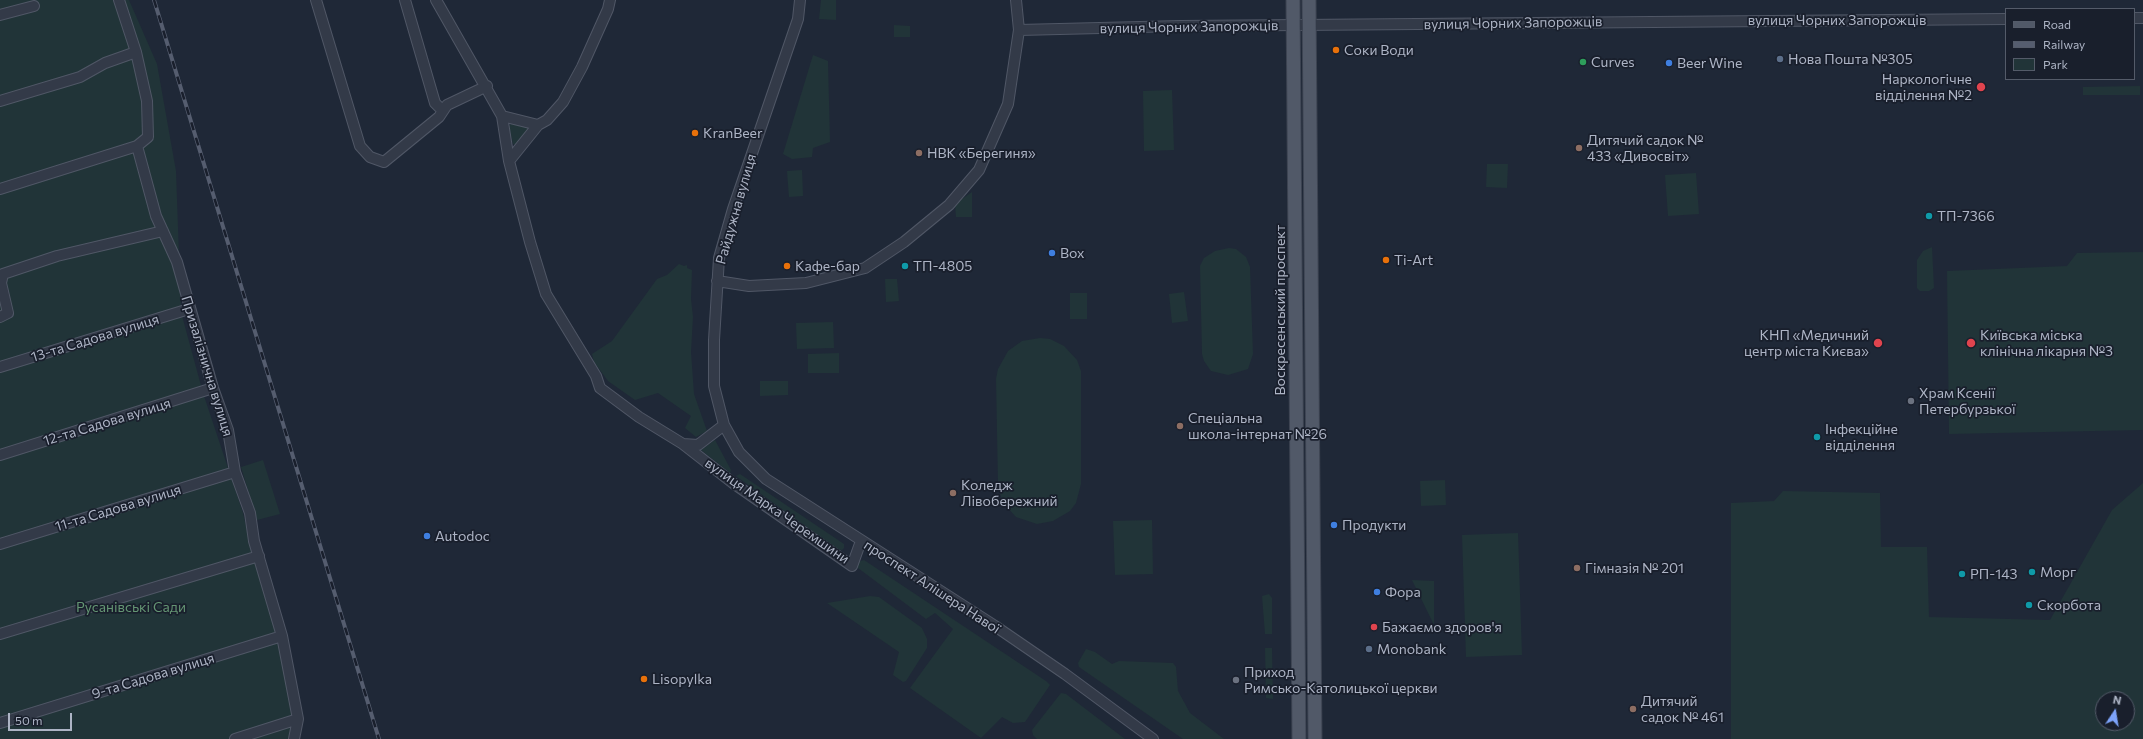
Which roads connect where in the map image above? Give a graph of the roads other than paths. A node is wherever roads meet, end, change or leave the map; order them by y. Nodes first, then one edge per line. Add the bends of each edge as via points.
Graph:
1 (119, 0) edge
2 (316, 0) edge
3 (405, 0) edge
4 (436, 0) edge
5 (610, 0) edge
6 (800, 0) edge
7 (1016, 0) edge
8 (1293, 0) edge
9 (1310, 0) edge
10 (34, 6) dead end
11 (0, 15) edge
12 (2005, 19) edge
13 (1293, 25) junction
14 (1310, 25) junction
15 (1019, 30) junction
16 (136, 52) junction
17 (487, 86) junction
18 (0, 102) edge
19 (443, 111) junction
20 (502, 116) junction
21 (538, 125) junction
22 (137, 146) junction
23 (509, 161) junction
24 (0, 189) edge
25 (163, 231) junction
26 (717, 282) junction
27 (189, 309) junction
28 (0, 317) edge
29 (0, 367) edge
30 (213, 388) junction
31 (724, 425) junction
32 (683, 444) junction
33 (0, 455) edge
34 (236, 472) junction
35 (861, 541) junction
36 (0, 544) edge
37 (259, 556) junction
38 (0, 634) edge
39 (282, 636) junction
40 (298, 719) junction
41 (0, 722) edge
42 (235, 739) edge
43 (294, 739) edge
44 (1153, 739) edge
45 (1299, 739) edge
46 (1315, 739) edge

1 - 16 street
2 - 19 street via 360,146 370,157 384,162
3 - 19 street via 435,103
4 - 17 street, вулиця Марка Черемшини
5 - 21 street via 582,67 563,102 547,120
6 - 26 street, Райдужна вулиця via 798,19 724,240
7 - 15 street
8 - 13 main road, Воскресенський проспект
9 - 14 main road
10 - 11 street
12 - 14 street, вулиця Чорних Запорожців
13 - 14 street, вулиця Чорних Запорожців
13 - 15 street, вулиця Чорних Запорожців
13 - 45 main road, Воскресенський проспект
14 - 46 main road
15 - 26 street via 1008,104 979,170 949,205 922,228 865,268 806,283 749,286
16 - 18 street via 105,63 80,77
16 - 22 street via 147,101 148,137
17 - 19 street via 447,105
17 - 20 street, вулиця Марка Черемшини
20 - 21 street
20 - 23 street, вулиця Марка Черемшини
21 - 23 street
22 - 24 street
22 - 25 street, Призалізнична вулиця via 156,216
23 - 32 street, вулиця Марка Черемшини via 546,294 596,376 600,388 639,417
25 - 27 street, Призалізнична вулиця via 177,262
25 - 28 street via 57,256 3,274 1,283 8,313
26 - 31 street, Райдужна вулиця via 714,386
27 - 29 street, 13-та Садова вулиця
27 - 30 street, Призалізнична вулиця
30 - 33 street, 12-та Садова вулиця
30 - 34 street, Призалізнична вулиця via 228,430
31 - 32 street, вулиця Марка Черемшини via 698,445
31 - 35 street, проспект Алішера Навої via 739,452 766,479
32 - 35 street, вулиця Марка Черемшини via 852,566
34 - 36 street, 11-та Садова вулиця
34 - 37 street, Призалізнична вулиця via 250,513
35 - 44 street, проспект Алішера Навої via 1001,631
37 - 38 street
37 - 39 street, Призалізнична вулиця
39 - 40 street, Призалізнична вулиця
39 - 41 street, 9-та Садова вулиця
40 - 42 street
40 - 43 street, Призалізнична вулиця

